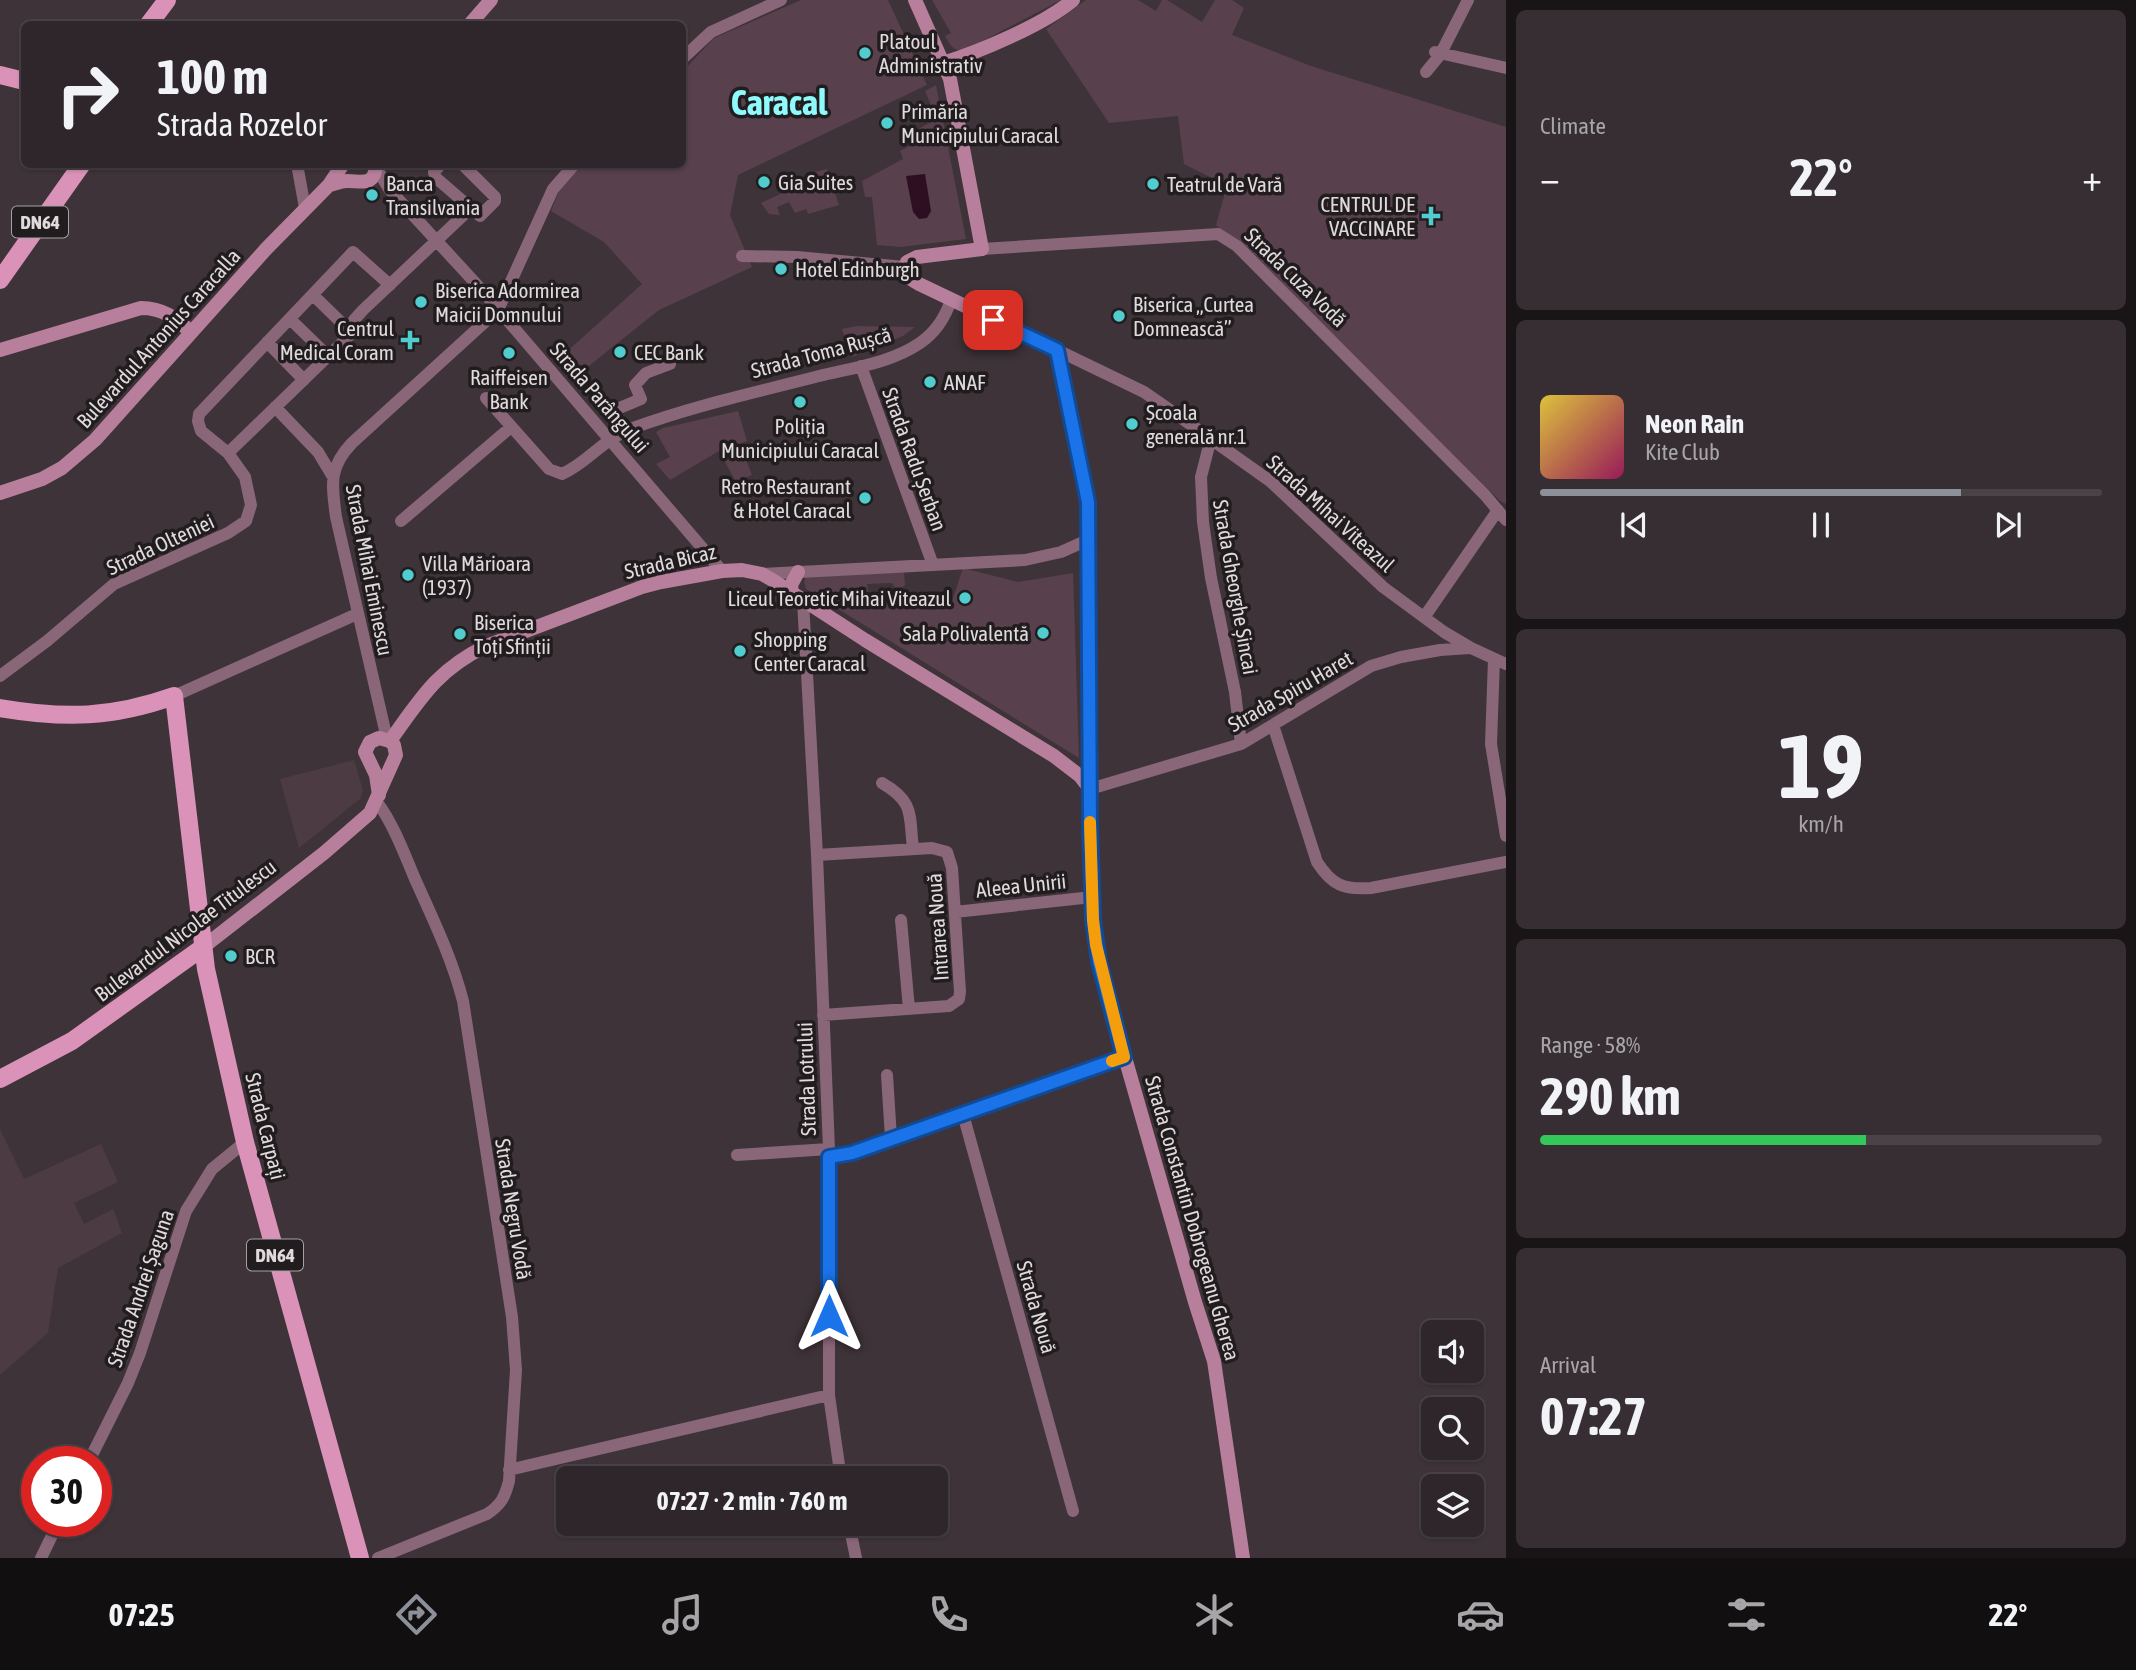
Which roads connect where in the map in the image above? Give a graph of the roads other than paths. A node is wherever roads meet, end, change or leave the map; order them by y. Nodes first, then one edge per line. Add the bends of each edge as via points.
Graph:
1 (167, 0) edge
2 (491, 0) edge
3 (781, 0) edge
4 (915, 0) edge
5 (1073, 0) edge
6 (1459, 0) edge
7 (1468, 0) edge
8 (151, 21) edge
9 (478, 21) edge
10 (1436, 53) junction
11 (686, 55) edge
12 (943, 63) junction
13 (1506, 68) edge
14 (0, 75) edge
15 (21, 80) edge
16 (79, 168) edge
17 (298, 168) edge
18 (341, 168) edge
19 (342, 168) edge
20 (376, 168) edge
21 (378, 168) edge
22 (438, 168) edge
23 (466, 168) edge
24 (571, 168) edge
25 (350, 181) junction
26 (366, 183) junction
27 (329, 185) junction
28 (389, 189) junction
29 (305, 208) junction
30 (470, 209) junction
31 (438, 240) junction
32 (982, 249) junction
33 (742, 256) dead end
34 (905, 267) junction
35 (0, 280) edge
36 (390, 285) junction
37 (313, 295) junction
38 (951, 300) junction
39 (498, 310) junction
40 (290, 319) junction
41 (191, 332) junction
42 (352, 333) junction
43 (267, 342) junction
44 (0, 350) edge
45 (1057, 350) junction
46 (328, 356) junction
47 (670, 364) dead end
48 (861, 366) junction
49 (304, 380) junction
50 (486, 398) dead end
51 (275, 407) junction
52 (610, 412) dead end
53 (511, 427) junction
54 (610, 438) junction
55 (1211, 438) junction
56 (228, 453) junction
57 (333, 477) junction
58 (0, 493) edge
59 (1502, 515) edge
60 (401, 521) dead end
61 (1090, 539) junction
62 (933, 565) junction
63 (722, 571) junction
64 (798, 572) junction
65 (762, 574) junction
66 (798, 597) junction
67 (357, 614) junction
68 (1425, 616) junction
69 (1471, 648) junction
70 (1500, 662) edge
71 (0, 676) edge
72 (174, 696) junction
73 (376, 698) junction
74 (0, 708) edge
75 (1273, 725) junction
76 (388, 740) junction
77 (370, 742) junction
78 (1241, 744) junction
79 (391, 764) junction
80 (372, 765) junction
81 (882, 783) dead end
82 (1090, 789) junction
83 (378, 799) junction
84 (1506, 836) edge
85 (913, 849) junction
86 (817, 855) junction
87 (1506, 862) edge
88 (1092, 897) junction
89 (955, 912) junction
90 (901, 920) dead end
91 (202, 948) junction
92 (909, 1009) junction
93 (823, 1015) junction
94 (1124, 1057) junction
95 (887, 1074) dead end
96 (0, 1079) edge
97 (963, 1114) junction
98 (891, 1138) junction
99 (245, 1142) junction
100 (829, 1153) junction
101 (737, 1156) dead end
102 (830, 1395) junction
103 (96, 1446) edge
104 (839, 1466) edge
105 (509, 1470) junction
106 (1073, 1511) dead end
107 (851, 1536) edge
108 (51, 1537) edge
109 (41, 1558) edge
110 (360, 1558) edge
111 (378, 1558) edge
112 (856, 1558) edge
113 (1243, 1558) edge

1 - 8 main road
2 - 9 main road
3 - 11 street via 711,32
4 - 12 main road
5 - 12 main road via 1054,14
6 - 10 street
7 - 10 street
10 - 13 street
12 - 32 main road via 950,79
14 - 15 main road
16 - 35 main road, DN64
17 - 29 street
18 - 27 main road, Bulevardul Antonius Caracalla
19 - 25 main road, Bulevardul Antonius Caracalla
20 - 26 main road
21 - 28 street, Strada Parângului
22 - 30 street via 435,177
23 - 30 street via 495,197 480,216
24 - 39 street via 553,189
25 - 26 main road
25 - 27 main road
26 - 28 street
27 - 29 main road, Bulevardul Antonius Caracalla
28 - 31 street, Strada Parângului
29 - 41 main road, Bulevardul Antonius Caracalla
30 - 31 street
31 - 36 street
31 - 39 street, Strada Parângului
32 - 34 main road, Strada Cuza Vodă via 917,257
32 - 59 street, Strada Cuza Vodă via 1218,234 1228,239
33 - 34 street, Strada Cuza Vodă
34 - 38 main road via 912,280
36 - 37 street via 353,252
36 - 42 street via 354,320
37 - 40 street
37 - 42 street
38 - 45 main road
38 - 48 street, Strada Toma Rușcă via 938,326 919,344
39 - 54 street, Strada Parângului
39 - 57 street, Strada Mihai Eminescu via 352,443 340,456
40 - 43 street
40 - 46 street
41 - 44 main road via 166,312 142,308
41 - 58 main road, Bulevardul Antonius Caracalla via 79,455 41,479
42 - 46 street
43 - 49 street
43 - 56 street, Strada Olteniei via 199,414 198,426
45 - 55 street, Strada Mihai Viteazul via 1144,392
45 - 61 main road, Strada Constantin Dobrogeanu Gherea via 1085,483
46 - 49 street
47 - 52 street via 646,373 635,385 641,399
48 - 54 street, Strada Toma Rușcă via 710,404
48 - 62 street, Strada Radu Șerban
49 - 51 street
50 - 53 street
51 - 56 street
51 - 57 street via 318,452
53 - 54 street, Strada Toma Rușcă via 549,469 562,474
53 - 60 street
54 - 63 street, Strada Parângului
55 - 68 street, Strada Mihai Viteazul via 1270,481 1382,587
55 - 78 street, Strada Gheorghe Șincai via 1201,477 1203,522
56 - 71 street, Strada Olteniei via 250,491 246,521 114,584
57 - 67 street, Strada Mihai Eminescu via 336,517
59 - 68 street
61 - 62 street, Strada Bicaz via 1034,558
61 - 82 main road, Strada Constantin Dobrogeanu Gherea
62 - 64 street, Strada Bicaz
63 - 65 main road, Strada Bicaz
63 - 76 main road, Strada Bicaz via 642,587 463,657 433,684
64 - 65 street, Strada Bicaz
64 - 66 main road via 791,586
65 - 66 main road
66 - 82 main road via 1054,756
66 - 86 street, Strada Lotrului
67 - 72 street
67 - 73 street, Strada Mihai Eminescu
68 - 69 street, Strada Mihai Viteazul
69 - 70 street, Strada Mihai Viteazul
69 - 75 street, Strada Spiru Haret via 1371,666
70 - 84 street via 1492,744
72 - 74 main road via 95,715 58,716
72 - 91 main road, Strada Carpați
73 - 76 street, Strada Mihai Eminescu
73 - 77 street, Strada Mihai Eminescu via 376,724
75 - 78 street, Strada Spiru Haret
75 - 87 street via 1317,862 1339,885 1371,888
76 - 77 main road
76 - 79 main road via 396,749
77 - 80 main road via 365,752
78 - 82 street, Strada Spiru Haret
79 - 80 main road via 382,768
79 - 83 main road, Bulevardul Nicolae Titulescu
80 - 83 main road
81 - 85 street via 899,793 908,806
82 - 88 main road, Strada Constantin Dobrogeanu Gherea
83 - 91 main road, Bulevardul Nicolae Titulescu via 365,819
83 - 105 street, Strada Negru Vodă via 439,932 463,1001 515,1347
85 - 86 street, Intrarea Nouă
85 - 89 street, Intrarea Nouă via 947,852
86 - 93 street, Strada Lotrului
88 - 89 street, Aleea Unirii
88 - 94 main road, Strada Constantin Dobrogeanu Gherea via 1099,962
89 - 92 street, Intrarea Nouă via 959,999 949,1006
90 - 92 street
91 - 96 main road, Bulevardul Nicolae Titulescu via 72,1041
91 - 99 main road, Strada Carpați / DN64
92 - 93 street
93 - 100 street, Strada Lotrului
94 - 97 street
94 - 113 main road, Strada Constantin Dobrogeanu Gherea via 1214,1361
95 - 98 street
97 - 98 street
97 - 106 street, Strada Nouă
98 - 100 street via 852,1153
99 - 103 street, Strada Andrei Șaguna via 212,1169 186,1211 140,1353
99 - 110 main road, Strada Carpați / DN64
100 - 101 street
100 - 102 street, Strada Lotrului
102 - 104 street, Strada Lotrului
102 - 105 street
105 - 111 street, Strada Negru Vodă via 499,1506
107 - 112 street
108 - 109 street

